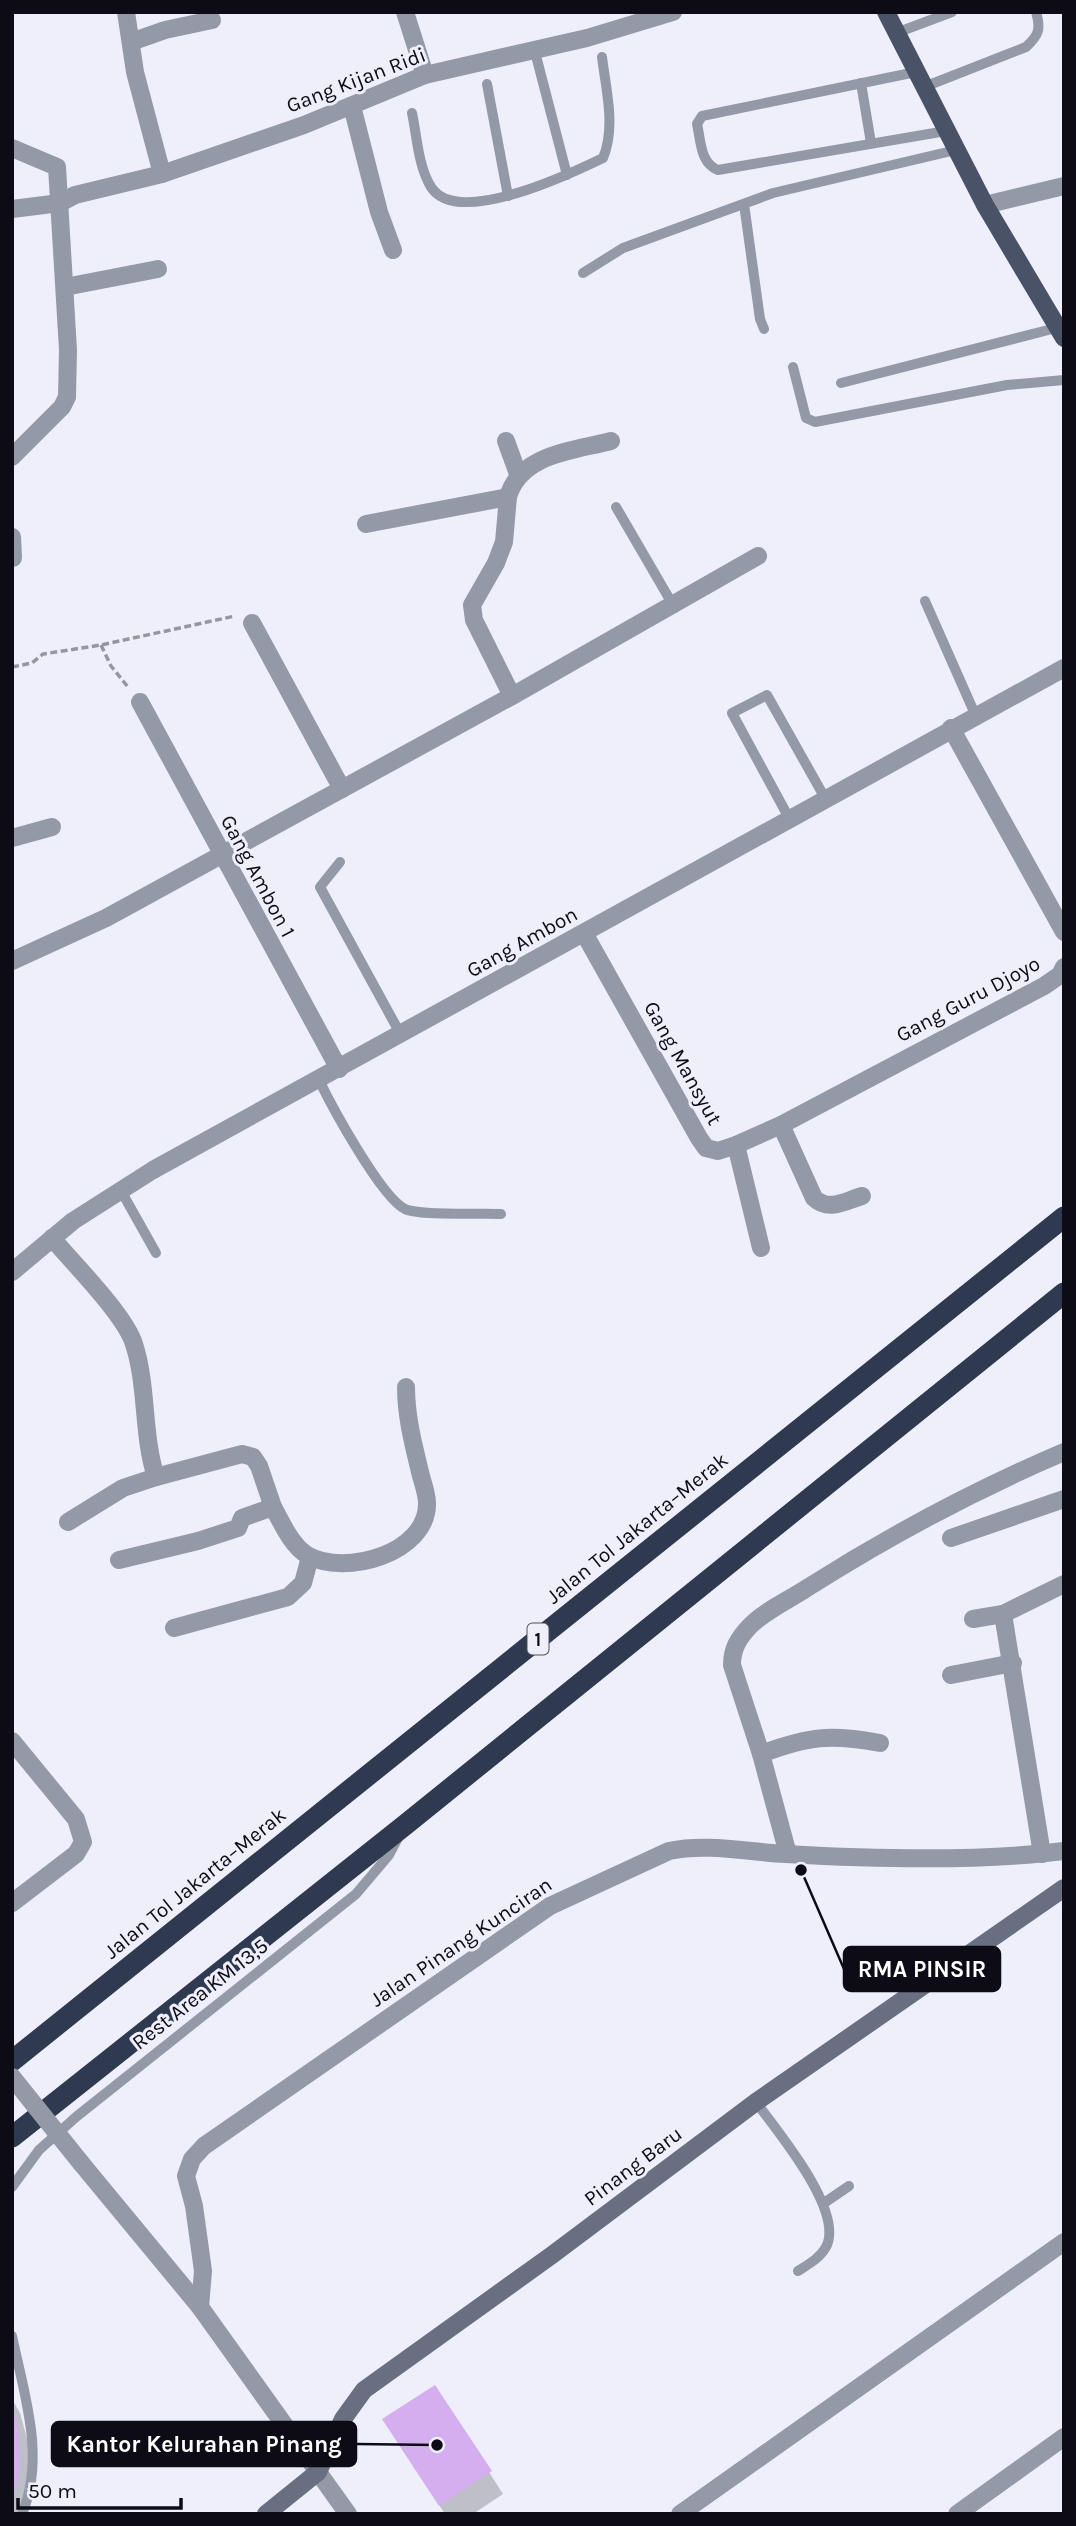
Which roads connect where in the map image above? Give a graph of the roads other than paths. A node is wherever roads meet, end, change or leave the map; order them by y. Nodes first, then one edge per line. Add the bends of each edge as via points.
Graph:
1 (126, 12) edge
2 (405, 12) edge
3 (673, 12) edge
4 (886, 12) edge
5 (952, 12) edge
6 (1036, 12) edge
7 (645, 17) edge
8 (212, 20) dead end
9 (896, 33) junction
10 (131, 42) junction
11 (534, 48) junction
12 (602, 57) dead end
13 (425, 75) junction
14 (920, 80) junction
15 (861, 83) junction
16 (487, 85) dead end
17 (352, 106) junction
18 (412, 113) dead end
19 (946, 131) junction
20 (871, 143) junction
21 (12, 148) edge
22 (956, 150) junction
23 (162, 174) junction
24 (567, 175) junction
25 (1064, 186) edge
26 (508, 196) junction
27 (60, 203) junction
28 (744, 204) junction
29 (985, 205) junction
30 (12, 209) edge
31 (393, 250) dead end
32 (158, 269) dead end
33 (583, 273) dead end
34 (65, 287) junction
35 (764, 329) dead end
36 (1060, 333) edge
37 (793, 367) dead end
38 (1064, 380) edge
39 (841, 383) dead end
40 (506, 441) dead end
41 (611, 441) dead end
42 (12, 457) edge
43 (518, 474) junction
44 (508, 497) junction
45 (616, 507) dead end
46 (366, 524) dead end
47 (12, 537) edge
48 (758, 556) dead end
49 (13, 558) edge
50 (925, 601) dead end
51 (673, 605) junction
52 (253, 623) road end
53 (1064, 668) edge
54 (512, 696) junction
55 (140, 702) road end
56 (975, 714) junction
57 (951, 728) junction
58 (342, 789) junction
59 (825, 798) junction
60 (789, 818) junction
61 (52, 827) dead end
62 (12, 838) edge
63 (220, 855) junction
64 (340, 862) dead end
65 (1064, 932) edge
66 (584, 933) junction
67 (12, 961) edge
68 (1064, 967) edge
69 (401, 1035) junction
70 (889, 1068) joint
71 (339, 1069) junction
72 (319, 1080) junction
73 (781, 1125) junction
74 (736, 1145) junction
75 (120, 1189) junction
76 (862, 1196) dead end
77 (501, 1214) dead end
78 (1064, 1217) edge
79 (52, 1238) junction
80 (761, 1248) dead end
81 (156, 1253) dead end
82 (12, 1272) edge
83 (1064, 1293) edge
84 (406, 1387) dead end
85 (1064, 1452) edge
86 (156, 1477) junction
87 (1064, 1499) edge
88 (273, 1507) junction
89 (68, 1522) dead end
90 (951, 1538) dead end
91 (310, 1556) junction
92 (119, 1560) dead end
93 (1064, 1584) edge
94 (1003, 1614) junction
95 (973, 1619) dead end
96 (174, 1628) dead end
97 (1013, 1664) junction
98 (951, 1675) dead end
99 (12, 1741) edge
100 (880, 1743) dead end
101 (761, 1754) junction
102 (405, 1825) junction
103 (1064, 1851) edge
104 (788, 1854) junction
105 (1042, 1854) junction
106 (1064, 1888) edge
107 (12, 1903) edge
108 (12, 2061) edge
109 (12, 2077) edge
110 (756, 2102) junction
111 (12, 2137) edge
112 (849, 2186) dead end
113 (12, 2187) edge
114 (824, 2203) junction
115 (1064, 2242) edge
116 (799, 2271) dead end
117 (200, 2307) junction
118 (12, 2336) edge
119 (1064, 2437) edge
120 (318, 2472) junction
121 (22, 2514) edge
122 (266, 2514) edge
123 (348, 2514) edge
124 (680, 2514) edge
125 (957, 2514) edge

1 - 10 street
2 - 13 street
3 - 7 street, Gang Kijan Ridi
4 - 9 main road
5 - 9 lane
6 - 14 lane via 1041,26 1026,47
7 - 11 street, Gang Kijan Ridi
8 - 10 street
9 - 14 main road
10 - 23 street
11 - 13 street, Gang Kijan Ridi
11 - 24 lane
12 - 24 lane via 609,143 603,158
13 - 17 street, Gang Kijan Ridi
14 - 15 lane
14 - 19 main road
15 - 20 lane
15 - 20 lane via 702,116 697,124 704,158 718,170
16 - 26 lane
17 - 23 street, Gang Kijan Ridi
17 - 31 street
18 - 26 lane via 431,186 442,198 456,203
19 - 20 lane
19 - 22 main road
21 - 27 street via 57,167
22 - 28 lane via 797,185
22 - 29 main road
23 - 27 street, Gang Kijan Ridi via 75,195
24 - 26 lane
25 - 29 street
27 - 30 street, Gang Kijan Ridi
27 - 34 street
28 - 33 lane via 623,248
28 - 35 lane
29 - 36 main road
32 - 34 street
34 - 42 street via 67,397 56,415
36 - 39 lane
37 - 38 lane via 806,418 815,422 1007,384
40 - 43 street
41 - 43 street via 534,462
43 - 44 street
44 - 46 street
44 - 54 street via 504,542 472,605 474,620
45 - 51 lane
47 - 49 street
48 - 51 street
50 - 56 lane
51 - 54 street
52 - 58 street
53 - 56 street, Gang Ambon
54 - 58 street
55 - 63 street, Gang Ambon 1
56 - 57 street, Gang Ambon
57 - 59 street, Gang Ambon
57 - 65 street
58 - 63 street
59 - 60 street, Gang Ambon
59 - 60 lane via 767,695 732,713
60 - 66 street, Gang Ambon
61 - 62 street
63 - 67 street via 97,923
63 - 71 street, Gang Ambon 1
64 - 69 lane via 320,887
66 - 69 street, Gang Ambon
66 - 74 street, Gang Mansyut via 706,1148 718,1151
68 - 70 street, Gang Guru Djoyo via 1044,986
69 - 71 street, Gang Ambon
70 - 73 street, Gang Mansyut
71 - 72 street, Gang Ambon
72 - 75 street, Gang Ambon
72 - 77 lane via 391,1199 406,1210
73 - 74 street, Gang Mansyut
73 - 76 street via 821,1205
74 - 80 street
75 - 79 street, Gang Ambon
75 - 81 lane
78 - 108 highway, Jalan Tol Jakarta–Merak / 1
79 - 82 street, Gang Ambon
79 - 86 street via 134,1341 146,1443
83 - 102 highway
84 - 91 street via 406,1416 427,1504 419,1532 396,1549 362,1562 330,1562
85 - 101 street via 991,1483 751,1625 732,1651 732,1665
86 - 88 street via 242,1454 253,1457 259,1466
86 - 89 street via 123,1489
87 - 90 street
88 - 91 street via 299,1549
88 - 92 street via 242,1518 238,1528
91 - 96 street via 303,1583 288,1597
93 - 94 street
94 - 95 street
94 - 97 street
97 - 98 street
97 - 105 street
99 - 107 street via 76,1819 83,1842 76,1854
100 - 101 street via 836,1736 797,1741
101 - 104 street
102 - 111 highway
102 - 113 lane, Rest Area KM 13,5 via 389,1855 356,1894 76,2117 39,2150
103 - 105 street, Jalan Pinang Kunciran
104 - 105 street, Jalan Pinang Kunciran via 991,1858
104 - 117 street, Jalan Pinang Kunciran via 690,1847 669,1851 550,1906 204,2147 192,2159 186,2176 203,2271
106 - 110 main road, Pinang Baru
109 - 117 street, bridge
110 - 114 lane
110 - 120 main road, Pinang Baru via 364,2390 343,2418
112 - 114 lane
114 - 116 lane via 831,2226 828,2245
115 - 124 street
117 - 120 street
118 - 121 lane via 34,2449 29,2498
119 - 125 street
120 - 122 main road, Pinang Baru
120 - 123 street

